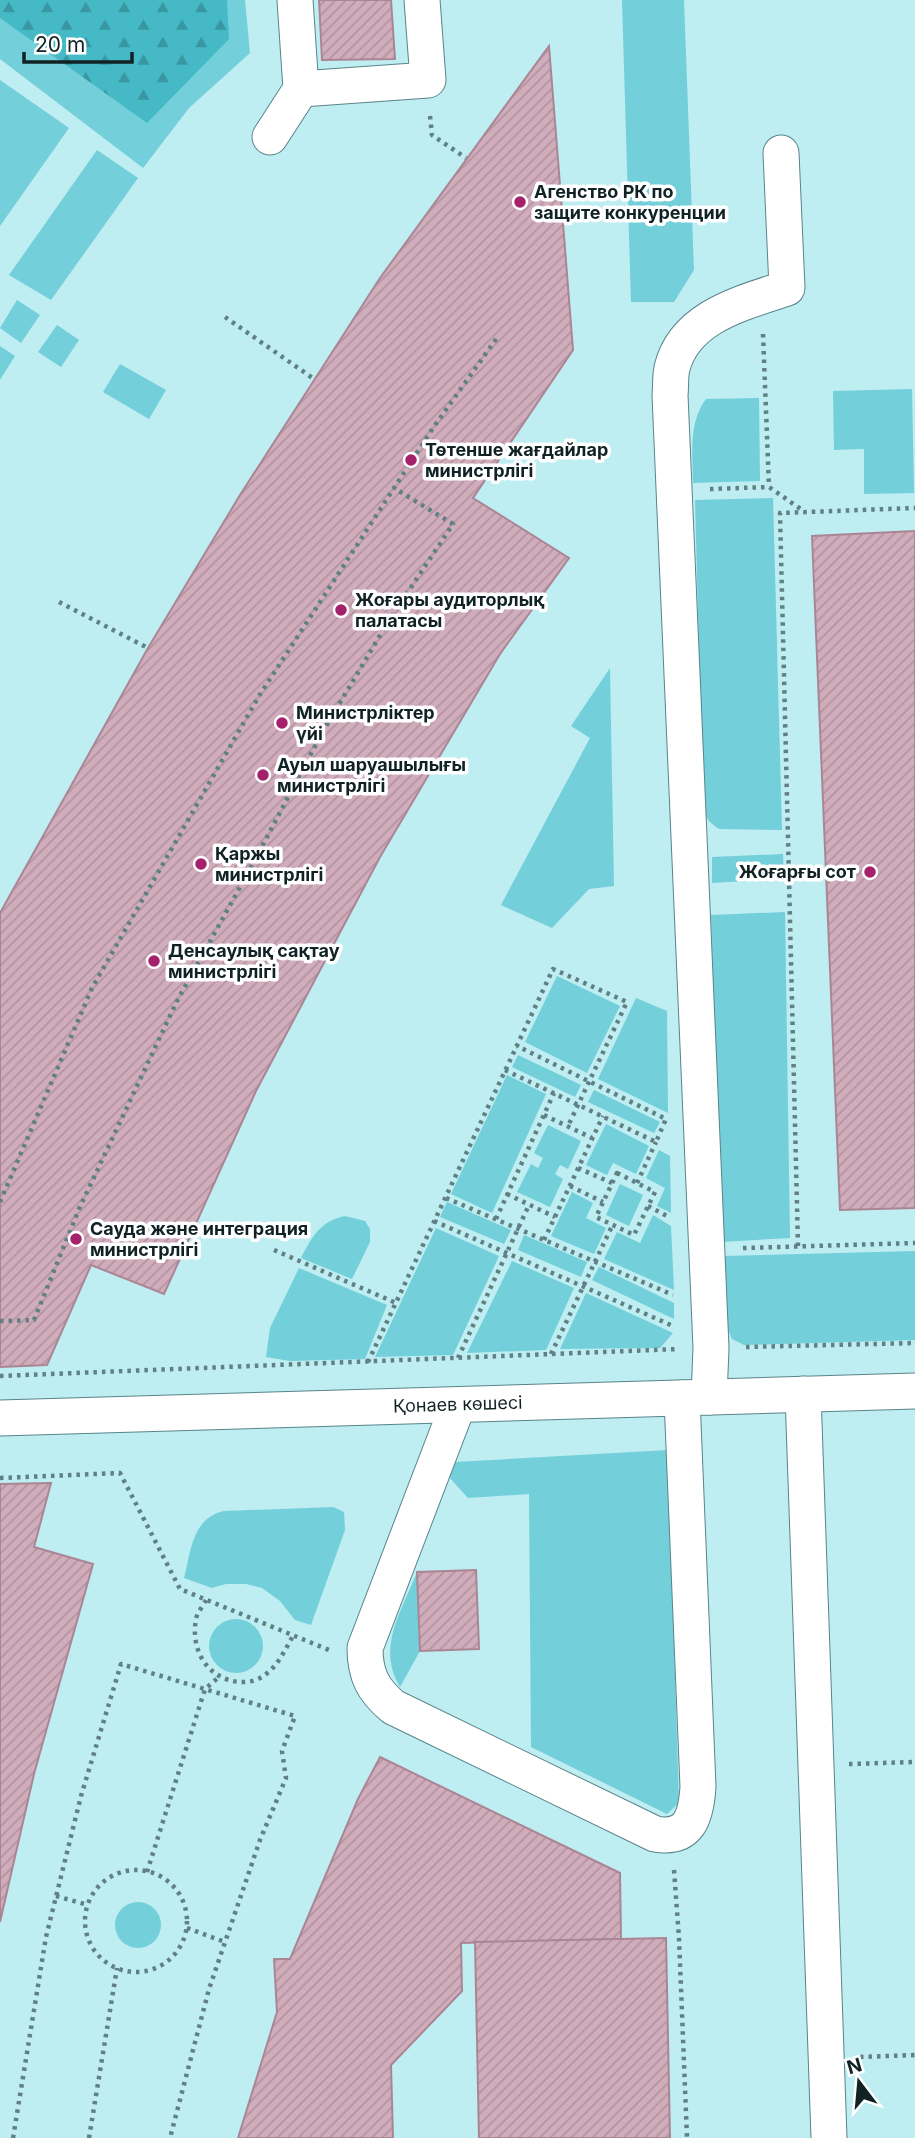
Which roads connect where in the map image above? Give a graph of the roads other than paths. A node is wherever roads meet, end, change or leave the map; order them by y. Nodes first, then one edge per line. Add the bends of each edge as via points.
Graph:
1 (295, 0) edge
2 (422, 0) edge
3 (301, 89) junction
4 (270, 137) dead end
5 (781, 153) dead end
6 (915, 1391) edge
7 (803, 1394) junction
8 (695, 1397) junction
9 (458, 1405) junction
10 (0, 1418) edge
11 (830, 2138) edge

1 - 3 street
2 - 3 street via 428,80
3 - 4 street
5 - 8 street via 787,288 722,311 697,328 681,346 672,368 670,395 711,1348
6 - 7 street, Қонаев көшесі
7 - 8 street, Қонаев көшесі
7 - 11 street
8 - 9 street, Қонаев көшесі
8 - 9 street via 698,1787 696,1811 683,1831 671,1837 655,1835 393,1707 371,1682 365,1648
9 - 10 street, Қонаев көшесі

